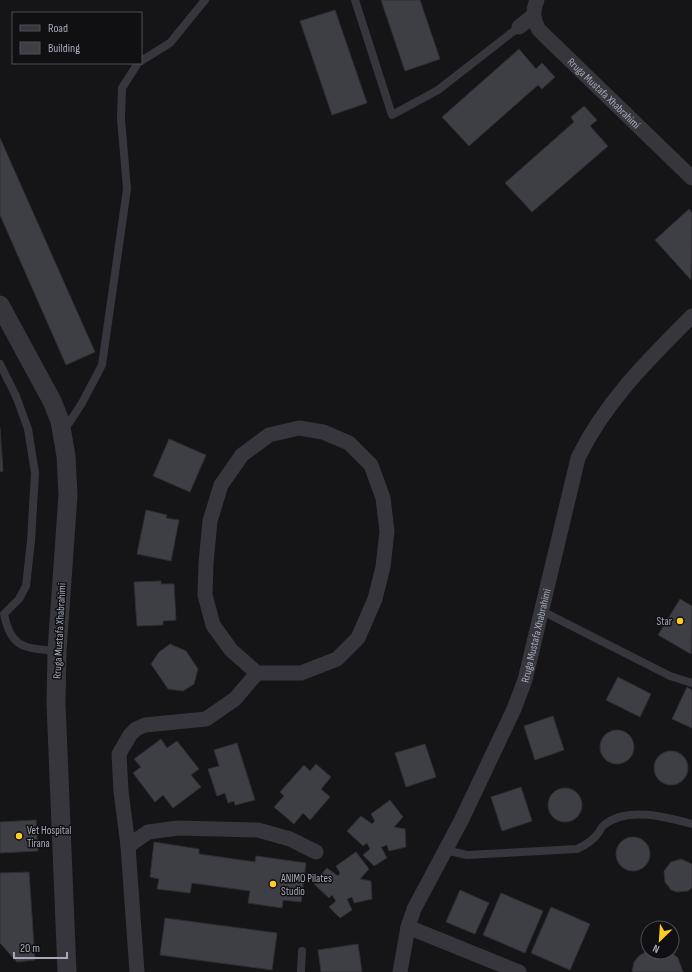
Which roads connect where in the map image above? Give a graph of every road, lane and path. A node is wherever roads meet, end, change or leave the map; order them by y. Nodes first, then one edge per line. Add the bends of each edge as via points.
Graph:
1 (205, 0) edge
2 (355, 0) edge
3 (537, 0) edge
4 (533, 16) junction
5 (519, 27) joint
6 (142, 60) edge
7 (137, 64) edge
8 (692, 178) edge
9 (0, 305) edge
10 (692, 316) edge
11 (0, 364) edge
12 (62, 429) junction
13 (542, 611) junction
14 (57, 650) junction
15 (257, 673) junction
16 (692, 683) edge
17 (692, 824) edge
18 (128, 846) junction
19 (445, 850) junction
20 (316, 852) dead end
21 (408, 927) junction
22 (302, 951) dead end
23 (67, 972) edge
24 (137, 972) edge
25 (301, 972) edge
26 (400, 972) edge
27 (519, 972) edge

1 - 6 lane via 170,43
2 - 5 lane via 392,115 438,90
3 - 4 street
4 - 5 street
4 - 8 street, Rruga Mustafa Xhabrahimi via 539,30
7 - 12 lane via 122,88 121,119 127,189 102,365 82,403
9 - 12 street, Rruga Mustafa Xhabrahimi via 43,382
10 - 13 street, Rruga Mustafa Xhabrahimi via 616,396 584,446 572,478
11 - 14 lane via 16,396 28,429 35,473 26,586 19,599 4,614 10,636 20,644 34,649
12 - 14 street, Rruga Mustafa Xhabrahimi via 68,495
13 - 16 lane via 670,676
13 - 19 street, Rruga Mustafa Xhabrahimi via 514,709
14 - 23 street, Rruga Mustafa Xhabrahimi via 56,703
15 - 15 street via 301,673 337,659 358,638 375,599 383,567 387,532 383,498 371,465 349,443 323,432 299,428 269,435 242,455 221,485 210,521 206,595 213,625 231,650
15 - 18 street via 235,699 206,719 136,728 123,743 119,754
17 - 19 lane via 660,815 636,815 618,818 604,825 587,845 577,849 467,854
18 - 20 street via 148,832 178,828 258,830 290,839
18 - 24 street
19 - 21 street, Rruga Mustafa Xhabrahimi via 414,909
21 - 26 street, Rruga Mustafa Xhabrahimi
21 - 27 street
22 - 25 lane

